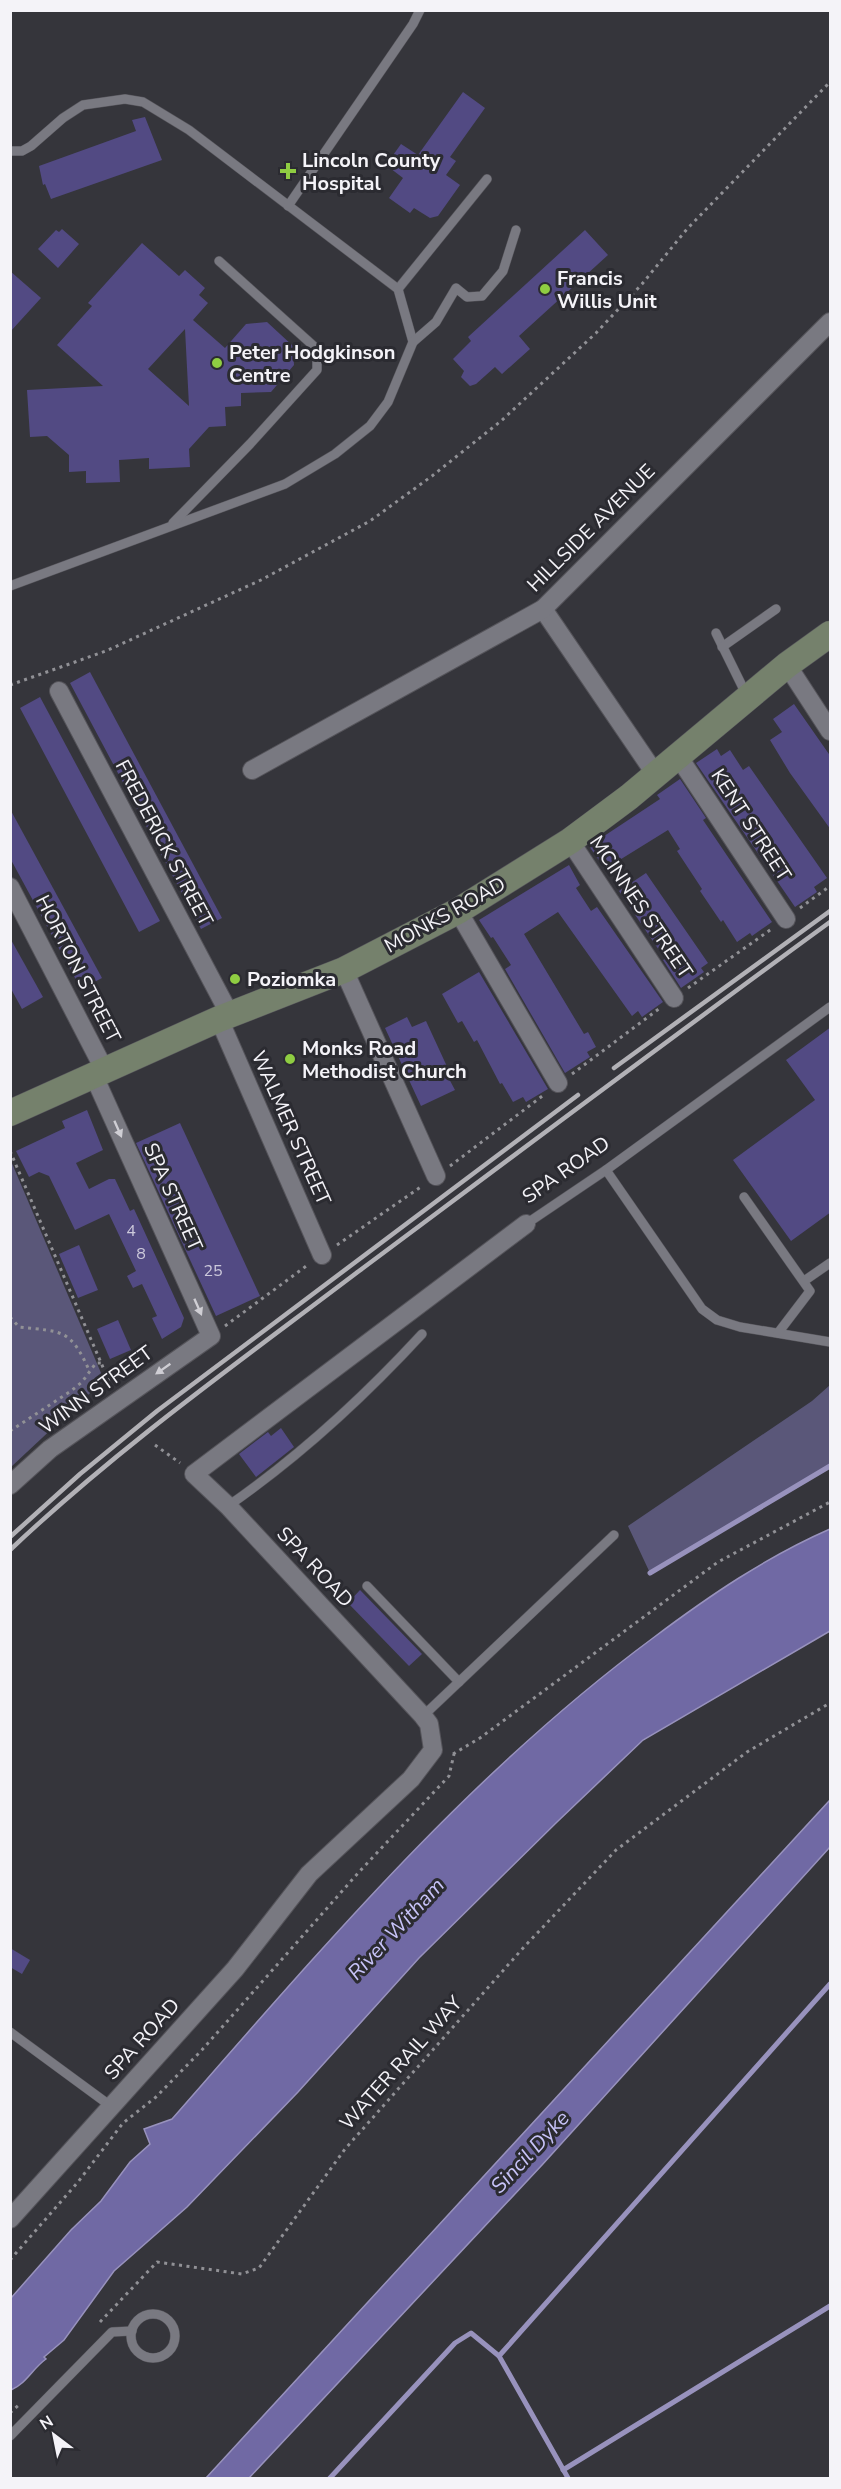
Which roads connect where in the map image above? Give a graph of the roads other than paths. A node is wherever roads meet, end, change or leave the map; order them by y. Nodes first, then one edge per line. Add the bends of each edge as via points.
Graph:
1 (420, 10) edge
2 (10, 151) edge
3 (487, 179) dead end
4 (288, 206) junction
5 (516, 230) dead end
6 (219, 261) dead end
7 (398, 289) junction
8 (831, 322) edge
9 (413, 342) junction
10 (171, 525) junction
11 (10, 586) edge
12 (543, 609) junction
13 (776, 609) dead end
14 (716, 633) dead end
15 (831, 634) edge
16 (723, 646) junction
17 (787, 665) junction
18 (59, 691) dead end
19 (748, 698) junction
20 (831, 731) edge
21 (678, 756) junction
22 (252, 770) dead end
23 (656, 775) junction
24 (570, 842) junction
25 (10, 886) edge
26 (458, 911) junction
27 (786, 919) road end
28 (344, 970) junction
29 (674, 998) road end
30 (831, 1007) edge
31 (224, 1017) junction
32 (100, 1074) junction
33 (558, 1083) road end
34 (10, 1113) edge
35 (606, 1170) junction
36 (436, 1176) road end
37 (744, 1197) dead end
38 (526, 1224) joint
39 (322, 1255) road end
40 (831, 1263) edge
41 (804, 1281) junction
42 (778, 1333) junction
43 (422, 1334) dead end
44 (211, 1336) joint
45 (831, 1342) edge
46 (10, 1485) edge
47 (228, 1506) junction
48 (614, 1535) dead end
49 (367, 1586) dead end
50 (459, 1682) junction
51 (423, 1716) junction
52 (10, 2032) edge
53 (111, 2107) junction
54 (10, 2218) edge
55 (132, 2331) junction
56 (10, 2436) edge

1 - 4 lane
2 - 4 lane via 31,146 83,105 125,99 143,102 189,130
3 - 7 lane
4 - 7 lane
5 - 9 lane via 503,271 482,296 466,297 456,288 436,322
6 - 10 lane via 317,349 317,370
7 - 9 lane
8 - 12 street, HILLSIDE AVENUE
9 - 10 lane via 388,402 370,426 335,454 285,484
10 - 11 lane
12 - 22 street, HILLSIDE AVENUE
12 - 23 street
13 - 16 lane
14 - 16 lane
15 - 17 main road, MONKS ROAD
16 - 19 lane
17 - 19 main road, MONKS ROAD
17 - 20 street
18 - 31 street, FREDERICK STREET
19 - 21 main road, MONKS ROAD
21 - 23 main road, MONKS ROAD
21 - 27 street, KENT STREET
23 - 24 main road, MONKS ROAD
24 - 26 main road, MONKS ROAD
24 - 29 street, MCINNES STREET
25 - 32 street, HORTON STREET
26 - 28 main road, MONKS ROAD
26 - 33 street
28 - 31 main road, MONKS ROAD
28 - 36 street
30 - 35 lane, SPA ROAD
31 - 32 main road, MONKS ROAD
31 - 39 street, WALMER STREET
32 - 34 main road, MONKS ROAD
32 -> 44 street, SPA STREET
35 - 38 lane, SPA ROAD
35 - 42 lane via 702,1309 717,1320
37 - 41 lane
38 - 47 street, SPA ROAD via 194,1474
40 - 41 lane
41 - 42 lane via 810,1291
42 - 45 lane
43 - 47 lane via 305,1449
44 -> 46 street, WINN STREET via 50,1449
47 - 51 street, SPA ROAD
48 - 50 lane
49 - 50 lane
50 - 51 lane
51 - 53 street, SPA ROAD via 429,1724 433,1750 411,1779 309,1874 235,1969
52 - 53 lane
53 - 54 street, SPA ROAD
55 - 55 lane via 140,2318 154,2314 173,2326 174,2341 167,2352 148,2357 133,2344
55 - 56 lane via 112,2332

